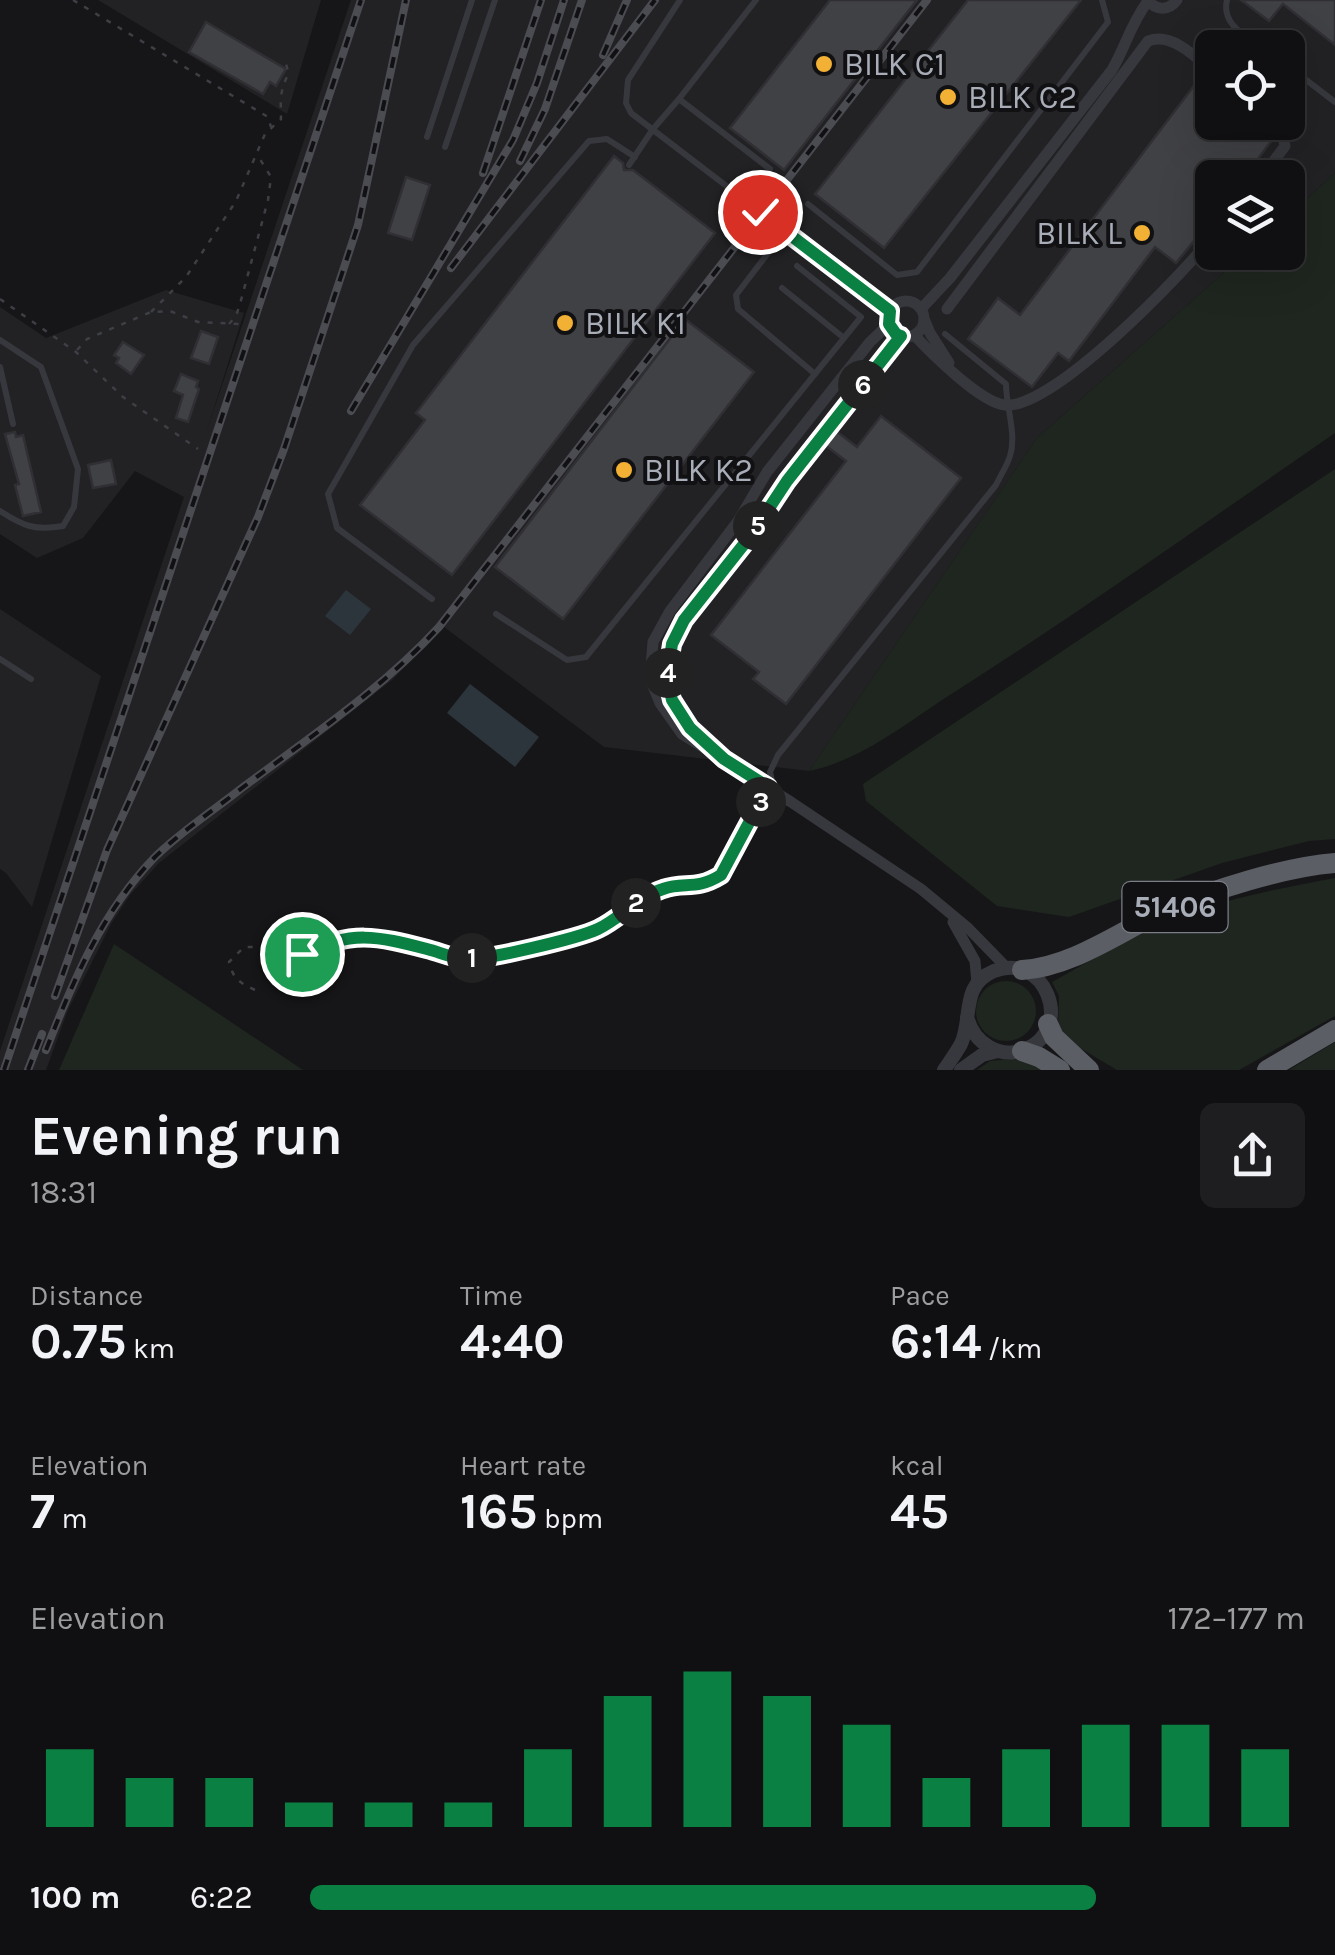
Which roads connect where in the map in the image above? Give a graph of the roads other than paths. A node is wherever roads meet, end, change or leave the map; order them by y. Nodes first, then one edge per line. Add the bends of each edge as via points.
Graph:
1 (472, 0) edge
2 (495, 0) edge
3 (680, 0) edge
4 (756, 0) edge
5 (1102, 0) edge
6 (1148, 0) edge
7 (1177, 0) edge
8 (1227, 0) edge
9 (1239, 30) edge
10 (1195, 58) edge
11 (1305, 79) edge
12 (679, 99) junction
13 (1335, 102) edge
14 (652, 129) junction
15 (427, 137) dead end
16 (445, 147) dead end
17 (635, 157) junction
18 (629, 165) dead end
19 (770, 169) dead end
20 (808, 204) dead end
21 (785, 231) junction
22 (1195, 259) edge
23 (797, 266) dead end
24 (782, 288) dead end
25 (947, 309) dead end
26 (922, 314) junction
27 (890, 317) junction
28 (945, 334) dead end
29 (908, 336) junction
30 (844, 338) junction
31 (0, 340) edge
32 (0, 367) edge
33 (815, 374) junction
34 (961, 378) junction
35 (1006, 406) junction
36 (12, 424) dead end
37 (0, 511) edge
38 (432, 600) dead end
39 (496, 614) dead end
40 (0, 659) edge
41 (30, 679) dead end
42 (724, 759) junction
43 (771, 789) junction
44 (1335, 863) edge
45 (945, 910) junction
46 (1014, 969) junction
47 (977, 983) junction
48 (967, 1017) junction
49 (1048, 1024) junction
50 (1335, 1030) edge
51 (998, 1051) junction
52 (1022, 1051) junction
53 (1057, 1067) edge
54 (1269, 1069) edge
55 (944, 1070) edge
56 (960, 1070) edge
57 (1090, 1070) edge

1 - 15 lane
2 - 16 lane
3 - 14 lane via 628,80 626,103
4 - 12 lane
5 - 20 lane via 1108,22 917,272 896,275
6 - 7 street via 1160,9
6 - 26 street via 1112,70
8 - 9 lane via 1224,11
10 - 25 street via 1171,40 1148,41
11 - 13 lane
12 - 14 lane
12 - 19 lane
14 - 17 lane
14 - 21 lane
17 - 18 lane
17 - 38 lane via 607,139 589,141 412,344 328,494 337,528
21 - 27 lane
21 - 33 lane via 736,295 738,310
22 - 35 street via 1114,339 1052,387
23 - 30 lane via 861,317
24 - 30 lane
26 - 27 street via 905,301
26 - 29 street via 921,328
26 - 34 street
27 - 29 street via 896,334
27 - 42 street via 767,472 653,642 650,679 660,702 682,734
28 - 35 lane via 1006,384
29 - 34 street
29 - 42 street via 787,481 672,644 672,700 690,728
30 - 33 lane
31 - 37 lane via 40,366 78,469 74,507 63,526 37,530
32 - 36 lane
33 - 39 lane via 586,656 567,660
34 - 35 street
35 - 43 lane via 1011,454 996,486 778,755
40 - 41 lane
42 - 43 street
43 - 45 street
44 - 46 highway, 51406 via 1216,892 1042,969
45 - 46 street
45 - 47 street via 975,961
46 - 47 street, 51406
46 - 49 street via 1047,991
47 - 48 street
48 - 51 street via 978,1040
48 - 55 street via 962,1042
49 - 52 street
49 - 57 highway
50 - 54 highway
51 - 52 street
51 - 56 street
52 - 53 highway

